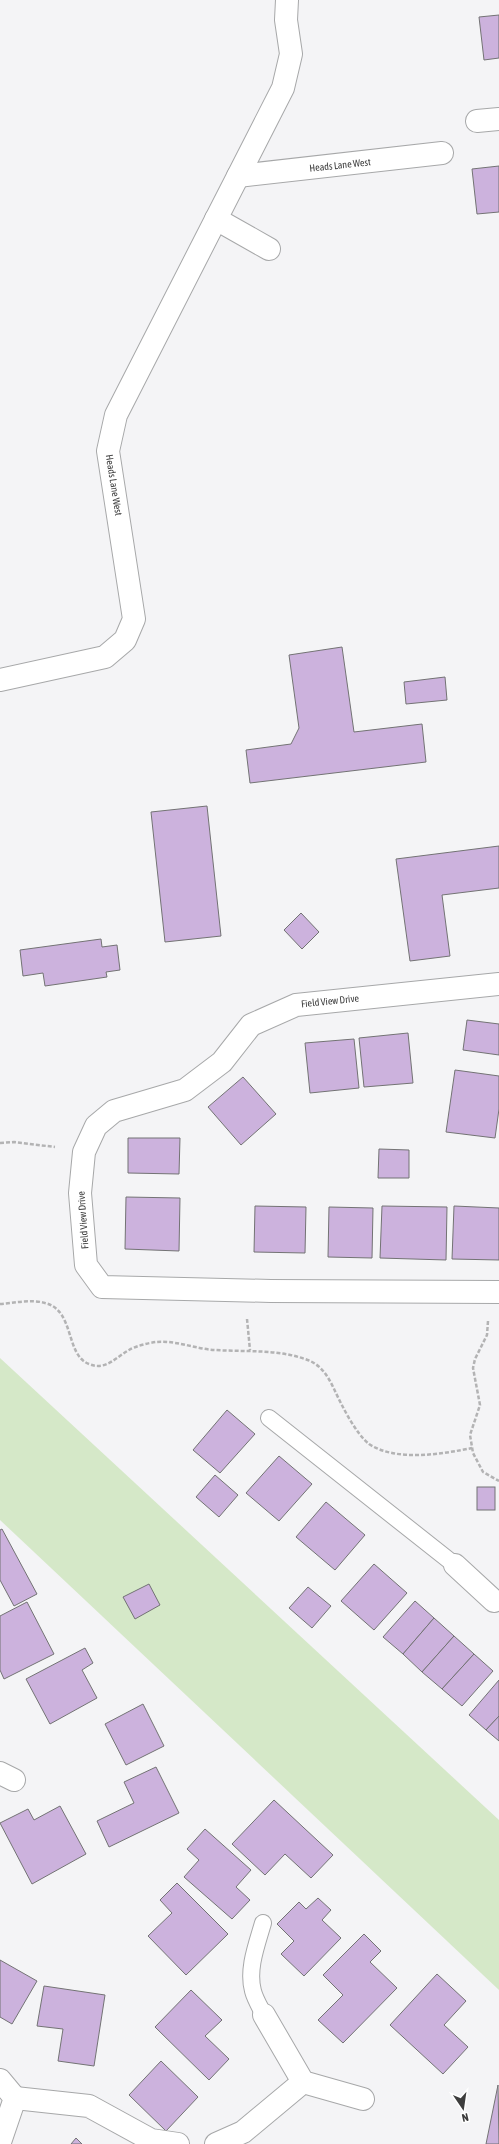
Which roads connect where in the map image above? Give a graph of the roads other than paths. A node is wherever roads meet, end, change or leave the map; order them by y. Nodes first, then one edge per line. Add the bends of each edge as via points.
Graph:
1 (286, 0) edge
2 (499, 119) edge
3 (477, 121) dead end
4 (442, 153) dead end
5 (238, 176) junction
6 (216, 219) junction
7 (269, 249) dead end
8 (0, 680) edge
9 (499, 984) edge
10 (494, 1292) edge
11 (269, 1418) dead end
12 (455, 1565) joint
13 (497, 1599) edge
14 (263, 1923) dead end
15 (264, 2015) joint
16 (0, 2080) edge
17 (303, 2082) junction
18 (15, 2098) junction
19 (363, 2099) dead end
20 (0, 2142) edge
21 (178, 2144) edge
22 (216, 2144) edge

1 - 5 street, Heads Lane West via 290,54 283,88
2 - 3 street
4 - 5 street, Heads Lane West
5 - 6 street, Heads Lane West
6 - 7 street
6 - 8 street, Heads Lane West via 116,415 108,451 134,619 125,640 105,657
9 - 10 street, Field View Drive via 296,1005 251,1025 222,1062 185,1090 114,1111 96,1126 84,1152 80,1193 86,1265 102,1287
11 - 12 lane
12 - 13 street
14 - 15 lane via 254,1955 253,1991
15 - 17 street
16 - 18 street
17 - 19 street
17 - 22 street via 243,2132
18 - 20 street
18 - 21 street via 89,2106 151,2140

